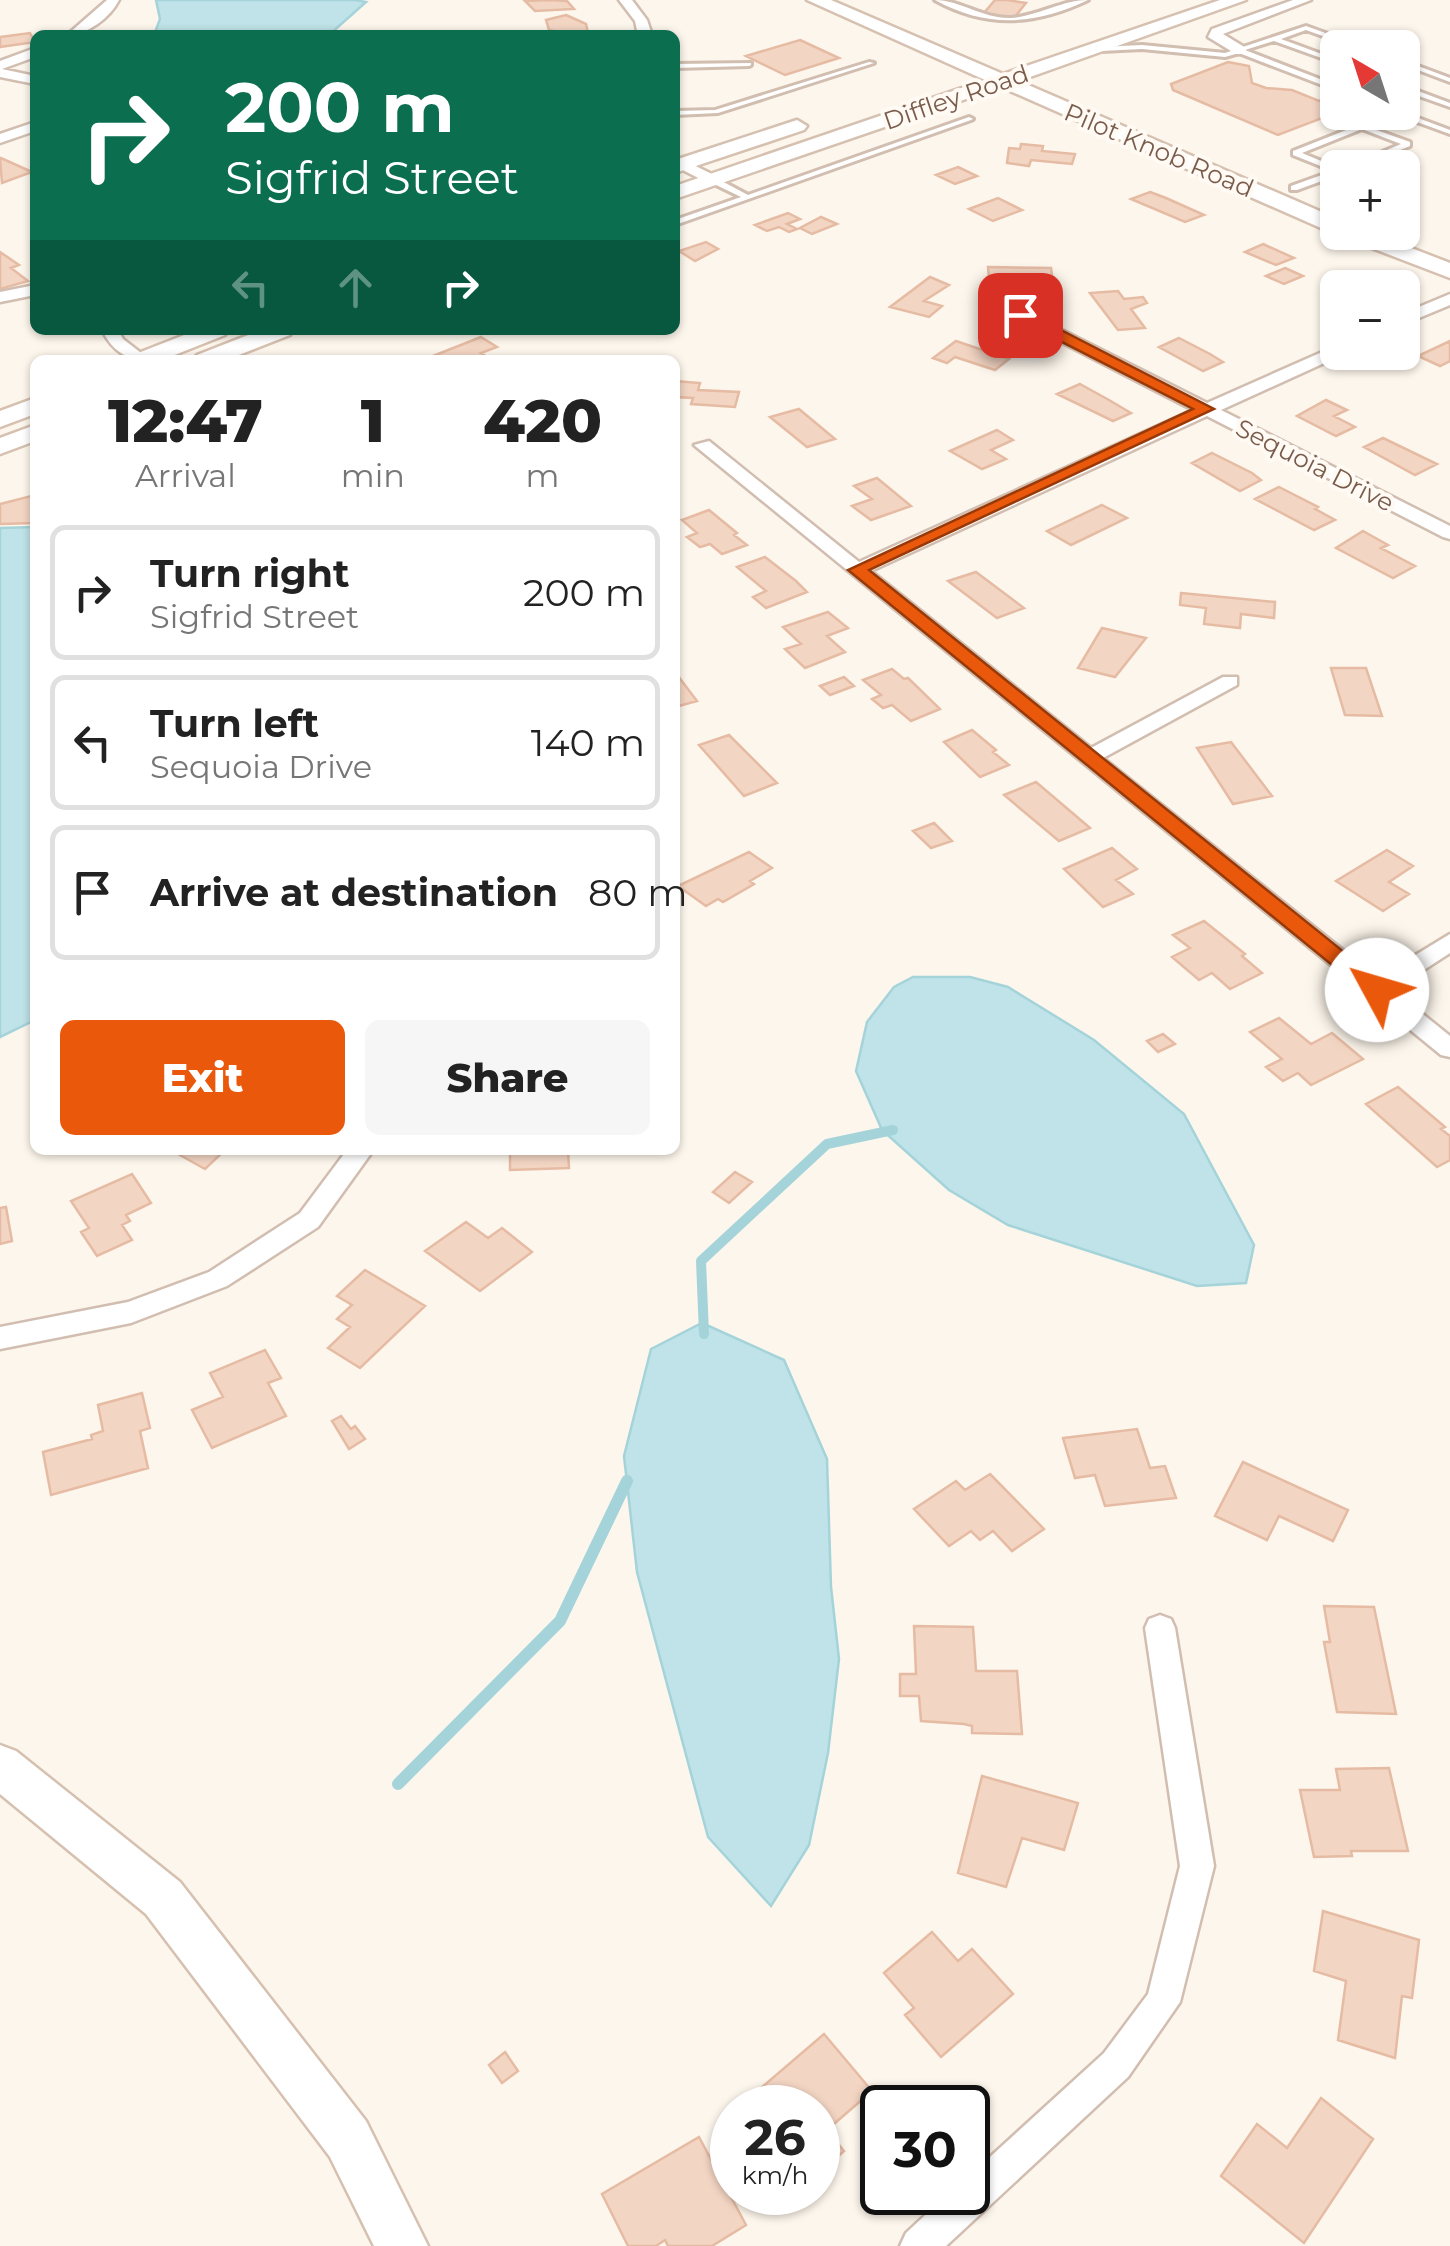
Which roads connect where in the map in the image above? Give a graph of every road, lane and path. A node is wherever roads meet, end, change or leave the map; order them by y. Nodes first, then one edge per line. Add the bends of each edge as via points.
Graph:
1 (112, 0) edge
2 (626, 0) edge
3 (816, 0) edge
4 (855, 0) edge
5 (938, 0) edge
6 (1085, 0) edge
7 (1236, 0) edge
8 (1306, 0) edge
9 (80, 30) edge
10 (644, 30) edge
11 (1320, 33) edge
12 (1276, 38) junction
13 (1241, 50) junction
14 (1089, 51) junction
15 (30, 54) edge
16 (1320, 55) edge
17 (996, 58) junction
18 (871, 63) dead end
19 (749, 64) dead end
20 (680, 66) edge
21 (970, 68) junction
22 (0, 69) edge
23 (1420, 69) edge
24 (1028, 72) junction
25 (947, 75) dead end
26 (30, 78) edge
27 (1450, 80) edge
28 (1002, 82) junction
29 (1320, 82) edge
30 (1420, 94) edge
31 (1450, 105) edge
32 (680, 113) edge
33 (969, 119) dead end
34 (815, 120) dead end
35 (1420, 121) edge
36 (30, 128) edge
37 (1355, 130) edge
38 (1370, 130) edge
39 (1450, 132) edge
40 (0, 140) edge
41 (1392, 150) edge
42 (680, 163) edge
43 (1320, 164) edge
44 (680, 165) edge
45 (1320, 178) edge
46 (713, 180) junction
47 (1294, 188) junction
48 (680, 192) edge
49 (747, 197) junction
50 (1320, 199) edge
51 (1320, 219) edge
52 (680, 220) edge
53 (1420, 244) edge
54 (1396, 250) edge
55 (1450, 259) edge
56 (1450, 271) edge
57 (30, 291) edge
58 (0, 297) edge
59 (1450, 298) edge
60 (1420, 312) edge
61 (1020, 315) dead end
62 (112, 335) edge
63 (204, 335) edge
64 (269, 335) edge
65 (135, 355) edge
66 (154, 355) edge
67 (218, 355) edge
68 (1320, 358) edge
69 (30, 407) edge
70 (1206, 409) junction
71 (0, 420) edge
72 (30, 434) edge
73 (703, 445) dead end
74 (0, 447) edge
75 (1450, 533) edge
76 (857, 570) junction
77 (1230, 681) dead end
78 (1089, 757) junction
79 (1450, 942) edge
80 (1377, 990) junction
81 (1450, 1049) edge
82 (357, 1155) edge
83 (0, 1338) edge
84 (1160, 1628) dead end
85 (0, 1766) edge
86 (402, 2246) edge
87 (919, 2246) edge

1 - 9 street
2 - 10 street
3 - 21 main road, Pilot Knob Road
4 - 17 main road, Pilot Knob Road
5 - 6 lane via 986,20 1012,22
7 - 14 main road, Diffley Road
8 - 13 street via 1217,32 1221,43
11 - 12 lane via 1306,28
12 - 13 lane
12 - 16 lane
13 - 14 lane
13 - 29 lane
14 - 24 main road, Diffley Road
15 - 22 street
17 - 21 main road, Diffley Road
17 - 24 main road, Pilot Knob Road
18 - 32 lane via 716,112
19 - 20 lane
21 - 25 main road, Diffley Road
21 - 28 main road, Pilot Knob Road
22 - 26 street
23 - 27 lane
24 - 28 main road, Diffley Road
24 - 47 main road, Pilot Knob Road
28 - 46 main road, Diffley Road
28 - 51 main road, Pilot Knob Road
30 - 31 lane
33 - 49 lane
34 - 42 main road
35 - 39 lane
36 - 40 street
37 - 43 lane via 1296,154
38 - 41 lane via 1406,144
44 - 46 street
45 - 47 lane
46 - 48 main road, Diffley Road
46 - 49 lane
47 - 50 main road, Pilot Knob Road
49 - 52 lane
53 - 55 main road
54 - 56 main road
57 - 58 street
59 - 60 street
61 - 70 street, Sequoia Drive
62 - 65 street
63 - 66 main road
64 - 67 main road
68 - 70 street
69 - 71 main road
70 - 75 street, Sequoia Drive
70 - 76 street
72 - 74 main road
73 - 76 street
76 - 78 street
77 - 78 street
78 - 80 street
79 - 80 street
80 - 81 street
82 - 83 street via 309,1220 218,1279 131,1312
84 - 87 street via 1197,1866 1163,2002 1116,2065
85 - 86 main road via 164,1898 348,2140

